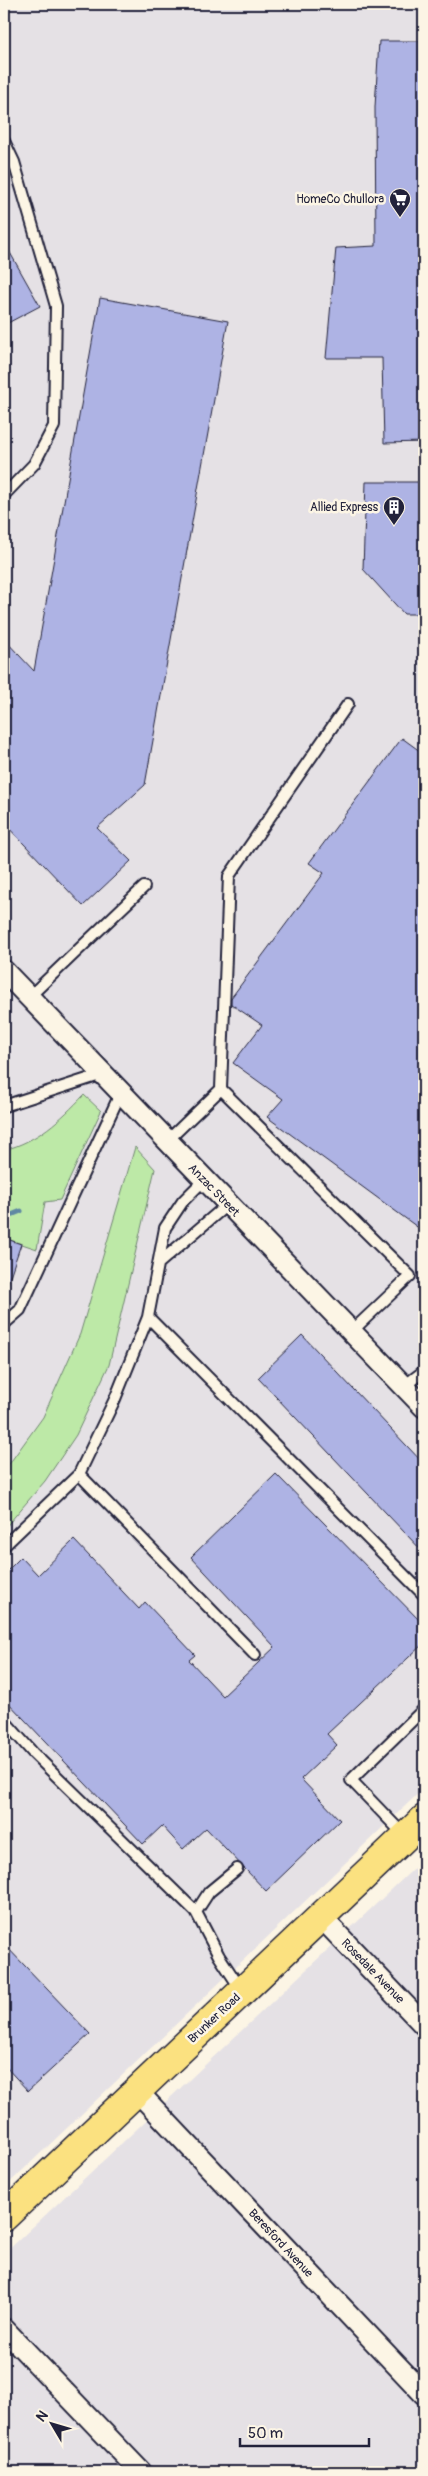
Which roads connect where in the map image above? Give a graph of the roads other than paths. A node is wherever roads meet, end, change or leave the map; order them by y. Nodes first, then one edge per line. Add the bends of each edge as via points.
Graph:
1 (4, 141) edge
2 (4, 495) edge
3 (348, 704) dead end
4 (144, 887) dead end
5 (4, 971) edge
6 (29, 997) junction
7 (103, 1074) junction
8 (221, 1089) junction
9 (121, 1092) junction
10 (4, 1106) edge
11 (167, 1141) junction
12 (204, 1180) junction
13 (228, 1204) junction
14 (158, 1263) junction
15 (148, 1318) junction
16 (4, 1324) edge
17 (351, 1332) junction
18 (424, 1371) edge
19 (404, 1386) junction
20 (424, 1408) edge
21 (79, 1474) junction
22 (4, 1546) edge
23 (424, 1595) edge
24 (254, 1655) dead end
25 (424, 1709) edge
26 (4, 1720) edge
27 (415, 1828) edge
28 (236, 1869) dead end
29 (196, 1912) junction
30 (321, 1917) junction
31 (242, 1992) junction
32 (424, 2025) edge
33 (137, 2091) junction
34 (4, 2217) edge
35 (4, 2329) edge
36 (424, 2394) edge
37 (141, 2472) edge

1 - 2 lane via 14,162 56,306 54,426 34,464
3 - 8 lane via 229,876
4 - 6 lane
5 - 6 street, Anzac Street
6 - 7 street, Anzac Street
7 - 9 street, Anzac Street
7 - 10 lane
8 - 11 lane
8 - 17 lane via 410,1276
9 - 11 street, Anzac Street
9 - 16 lane via 20,1310
11 - 12 street, Anzac Street
12 - 13 street, Anzac Street
12 - 14 lane via 183,1201 165,1228
13 - 14 lane
13 - 17 street, Anzac Street
14 - 15 lane
15 - 21 lane via 115,1399
15 - 23 lane
17 - 19 street, Anzac Street
18 - 19 lane
19 - 20 street, Anzac Street
21 - 22 lane
21 - 24 lane
25 - 27 lane via 351,1780
26 - 29 lane via 33,1753
27 - 30 main road, Brunker Road
28 - 29 lane via 209,1892
29 - 31 lane
30 - 31 main road, Brunker Road
30 - 32 street, Rosedale Avenue
31 - 33 main road, Brunker Road
33 - 34 main road, Brunker Road
33 - 36 street, Beresford Avenue
35 - 37 street

